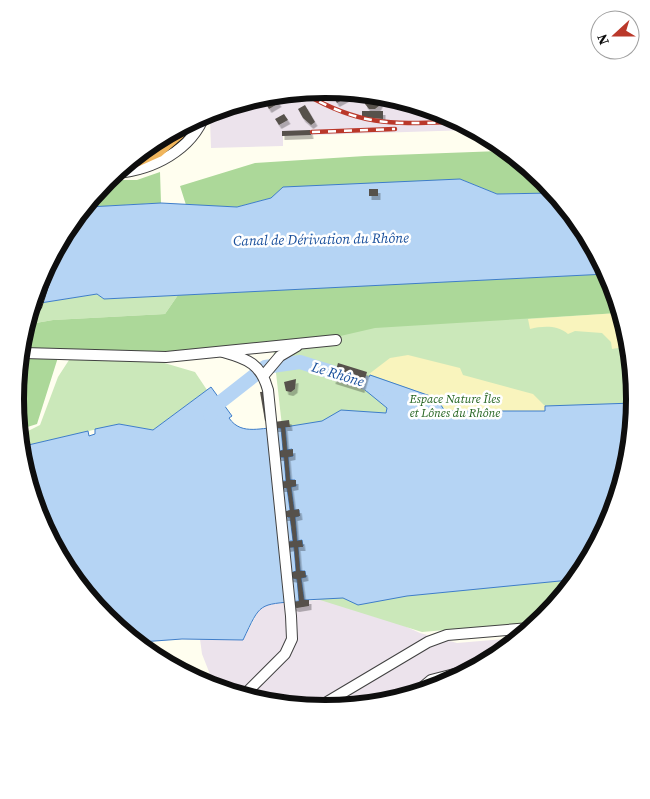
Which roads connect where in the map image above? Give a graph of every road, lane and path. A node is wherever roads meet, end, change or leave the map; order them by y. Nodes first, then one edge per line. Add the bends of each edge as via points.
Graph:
1 (198, 126) edge
2 (129, 171) edge
3 (336, 340) dead end
4 (300, 344) junction
5 (223, 352) junction
6 (27, 353) edge
7 (264, 375) junction
8 (520, 629) edge
9 (442, 677) edge
10 (428, 683) edge
11 (249, 690) edge
12 (329, 701) edge

1 - 2 street via 170,156 142,169
3 - 4 street
4 - 5 street
4 - 7 street via 280,356
5 - 6 street via 166,356
5 - 7 street via 244,358
7 - 11 street via 292,639 285,654
8 - 12 street via 447,636 428,642
9 - 10 street

